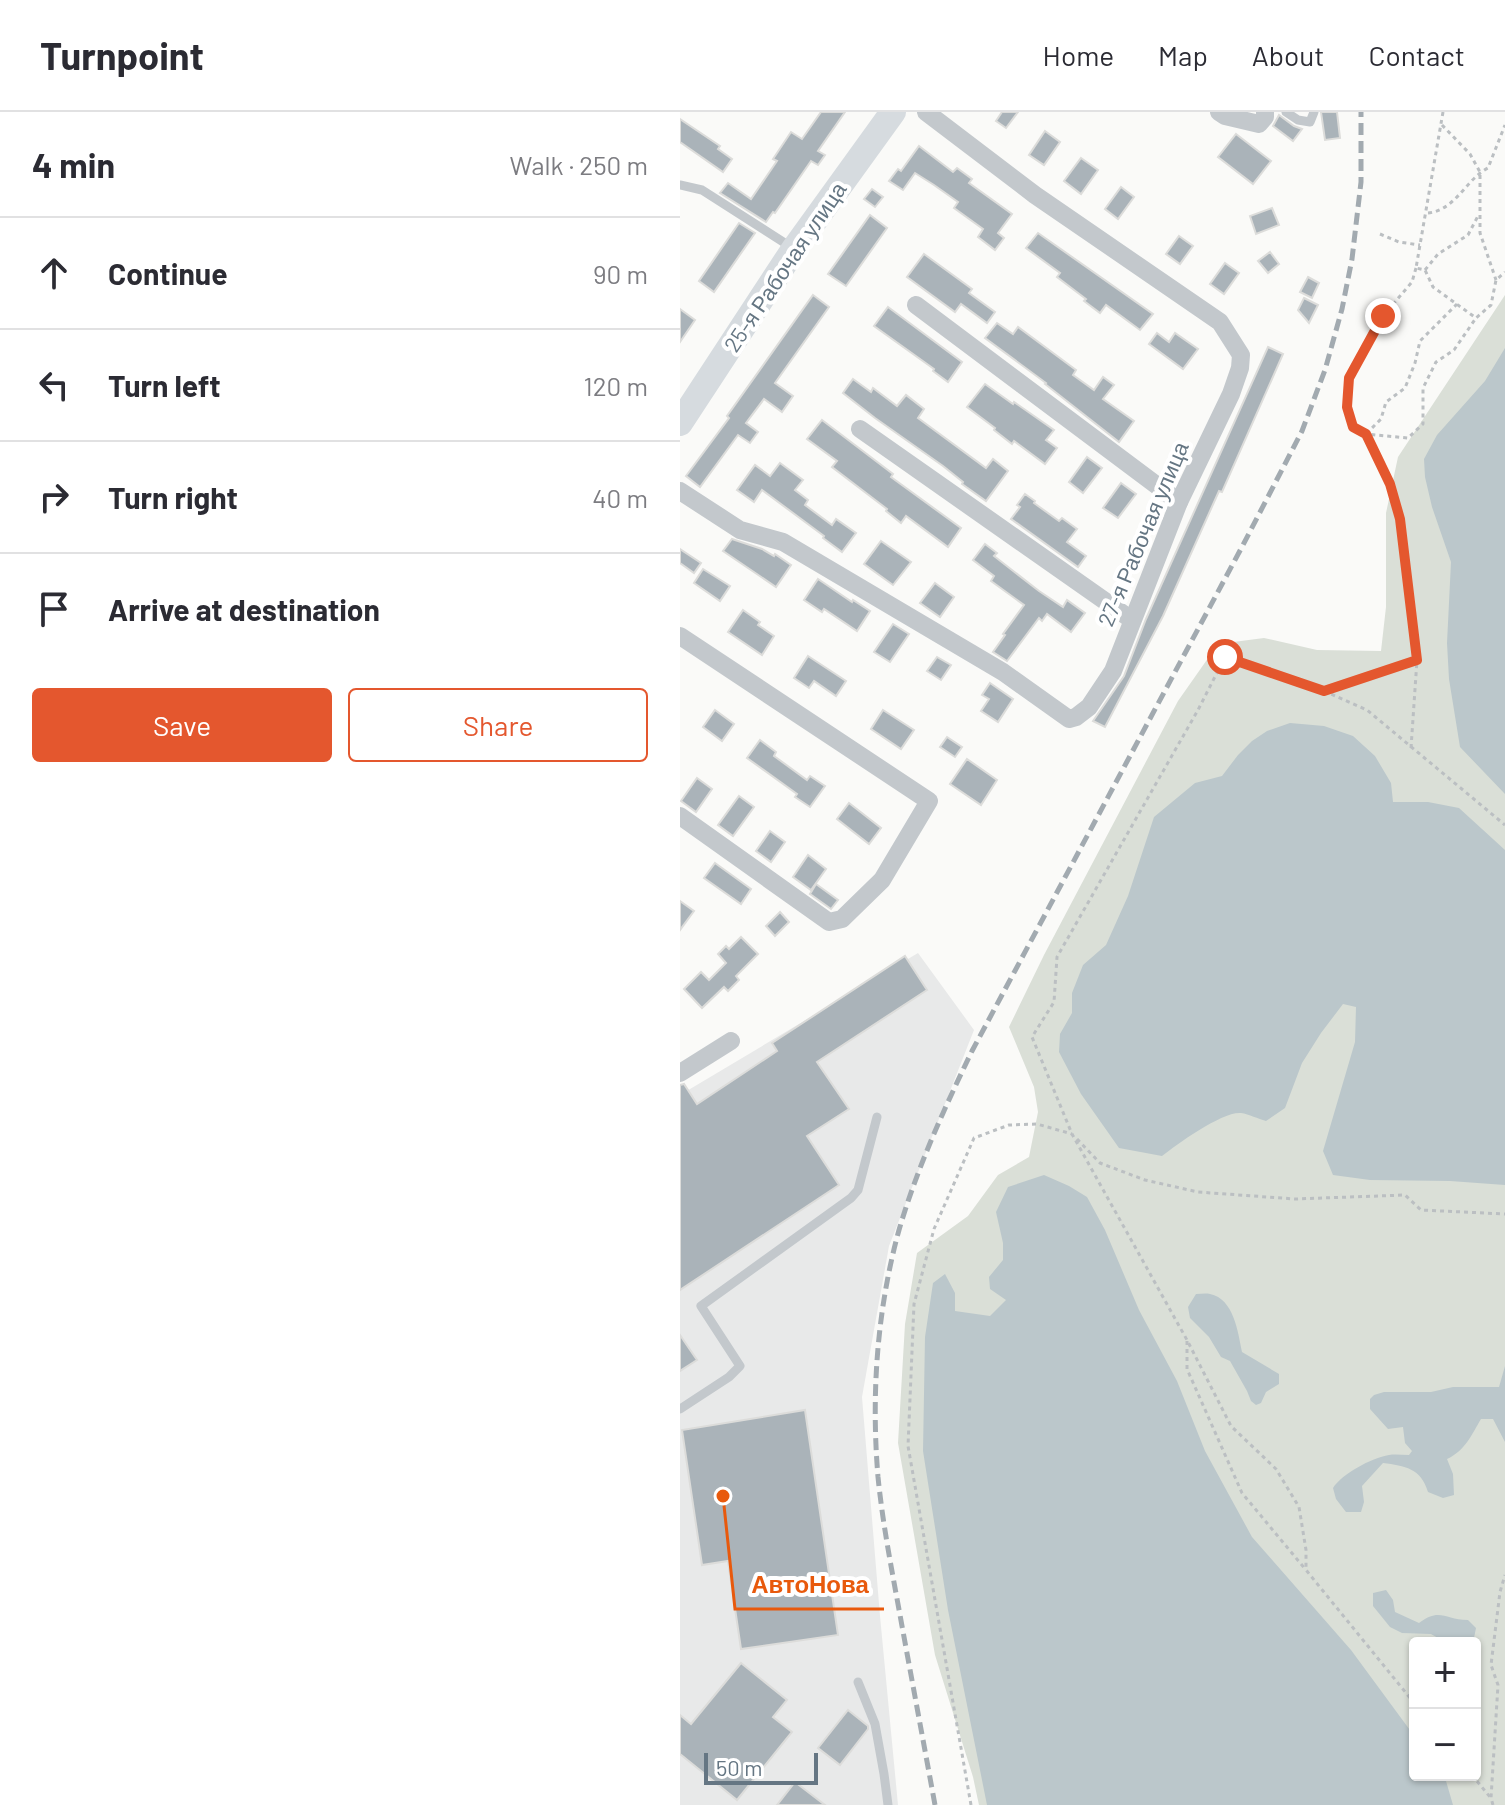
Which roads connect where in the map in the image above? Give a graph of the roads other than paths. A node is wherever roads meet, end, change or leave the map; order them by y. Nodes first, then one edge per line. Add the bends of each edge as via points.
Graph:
1 (893, 112) edge
2 (926, 112) edge
3 (1219, 112) edge
4 (1286, 112) edge
5 (1314, 112) edge
6 (1265, 114) edge
7 (680, 185) edge
8 (794, 249) junction
9 (916, 305) dead end
10 (681, 420) edge
11 (860, 429) dead end
12 (680, 491) edge
13 (1179, 502) junction
14 (1132, 620) junction
15 (680, 636) edge
16 (680, 816) edge
17 (731, 1041) dead end
18 (680, 1073) edge
19 (877, 1117) dead end
20 (680, 1409) edge
21 (858, 1682) dead end
22 (888, 1805) edge

1 - 8 main road, 25-я Рабочая улица
2 - 13 street, 27-я Рабочая улица via 1035,195 1220,322 1241,355 1240,368
3 - 6 street via 1259,124
4 - 5 lane via 1310,122
7 - 8 lane via 702,190
8 - 10 main road, 25-я Рабочая улица
9 - 13 street
11 - 14 street
12 - 14 street, 27-я Рабочая улица via 740,530 783,542 1003,672 1069,719 1089,707 1113,671
13 - 14 street, 27-я Рабочая улица
15 - 16 street via 929,801 882,880 842,919 829,922
17 - 18 street
19 - 20 lane via 858,1190 851,1198 701,1306 740,1366
21 - 22 lane via 875,1724

